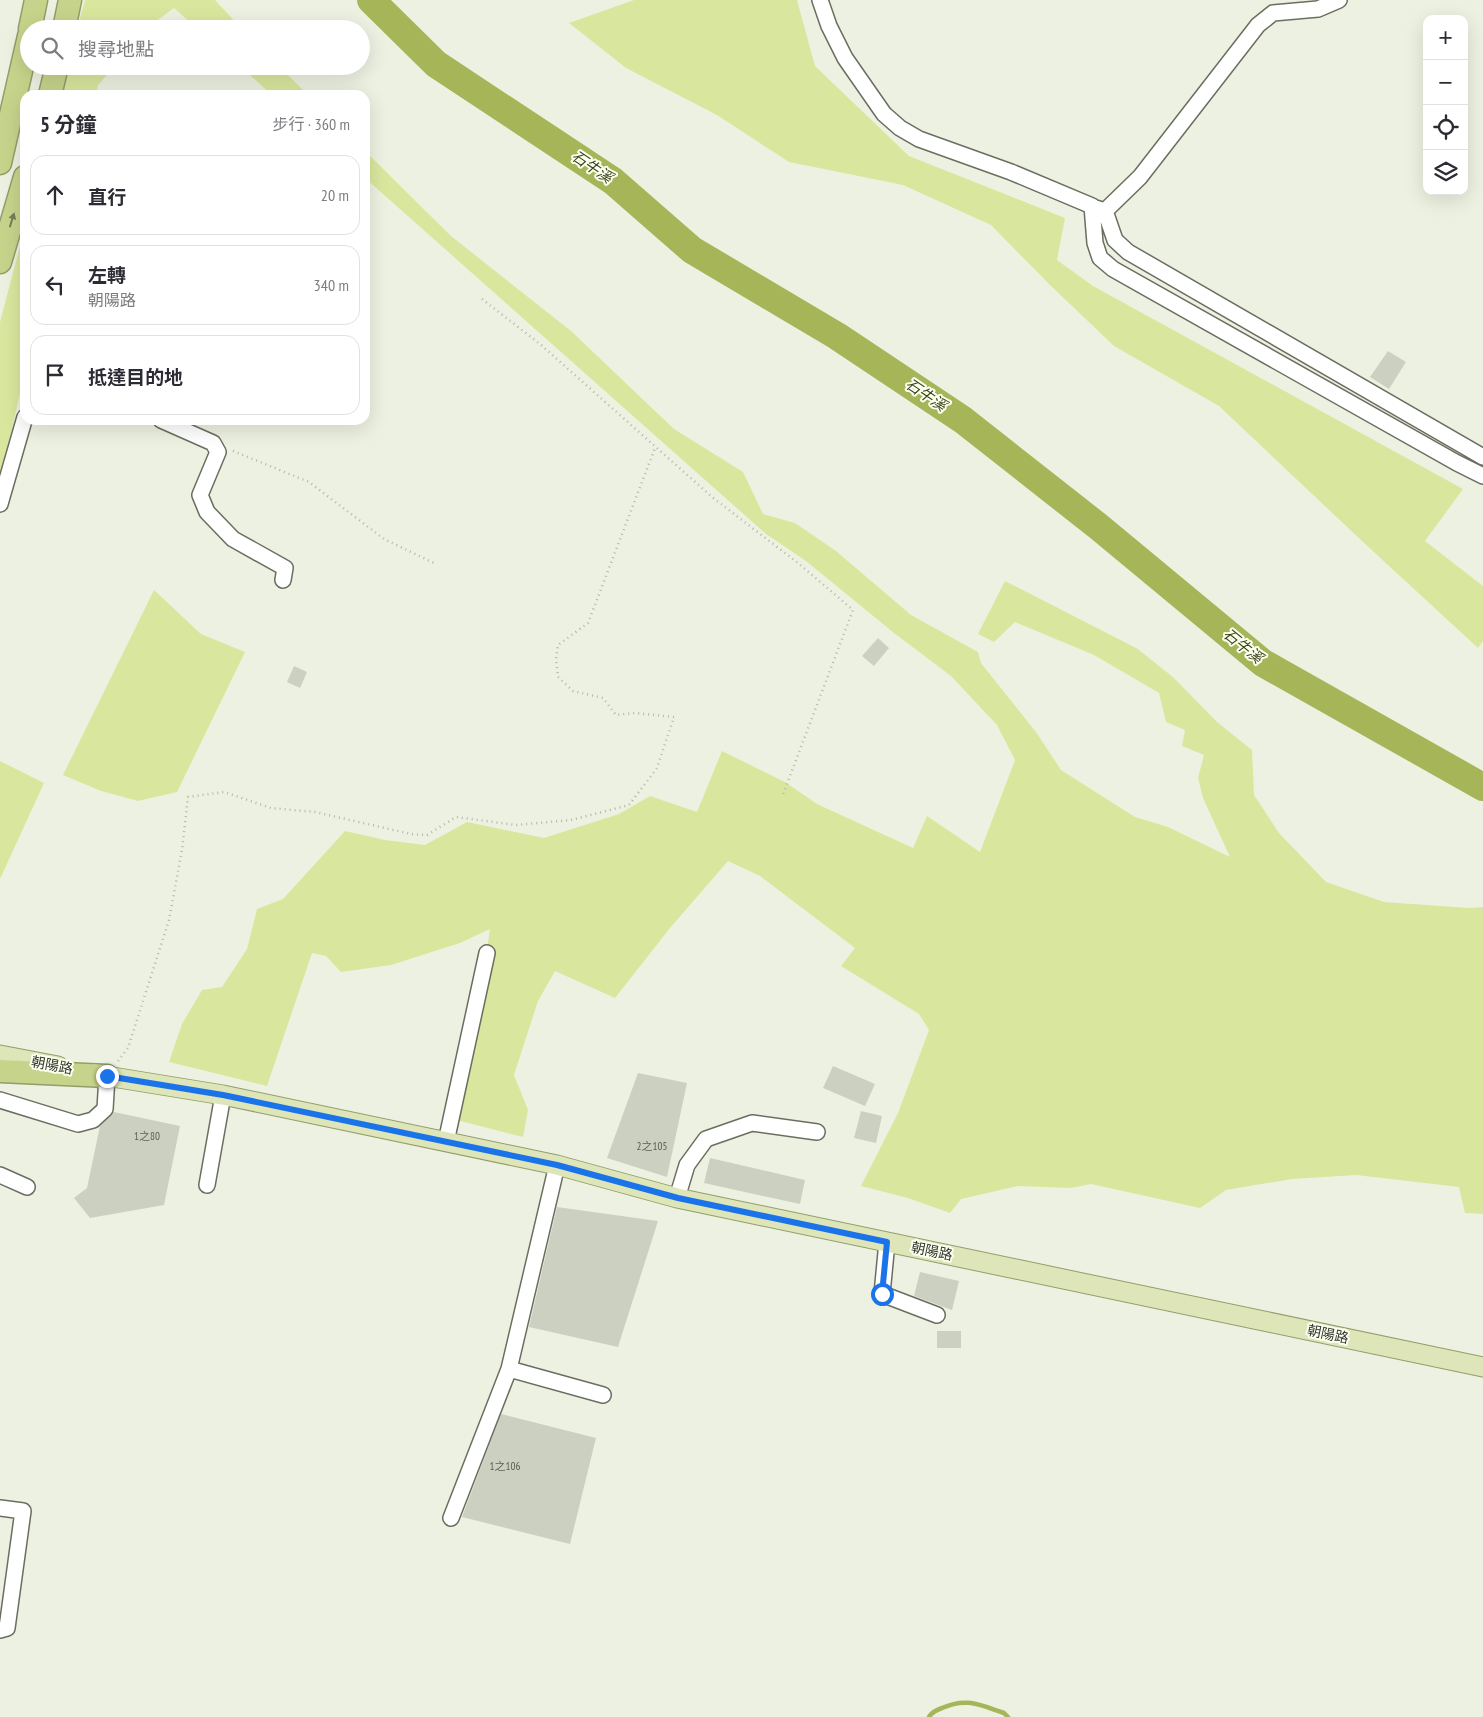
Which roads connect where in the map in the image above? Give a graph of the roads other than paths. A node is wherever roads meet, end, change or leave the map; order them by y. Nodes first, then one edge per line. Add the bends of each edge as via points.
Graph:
1 (36, 0) edge
2 (70, 0) edge
3 (820, 0) edge
4 (1339, 0) edge
5 (32, 20) edge
6 (66, 20) edge
7 (20, 75) edge
8 (0, 163) edge
9 (20, 195) edge
10 (1099, 209) junction
11 (0, 262) edge
12 (23, 425) edge
13 (172, 425) edge
14 (1483, 457) edge
15 (1483, 476) edge
16 (0, 504) edge
17 (283, 580) dead end
18 (487, 952) dead end
19 (0, 1055) edge
20 (0, 1071) edge
21 (107, 1076) junction
22 (223, 1095) junction
23 (0, 1100) edge
24 (817, 1132) dead end
25 (446, 1142) junction
26 (557, 1165) junction
27 (0, 1175) edge
28 (207, 1185) dead end
29 (27, 1187) dead end
30 (678, 1198) junction
31 (887, 1242) junction
32 (937, 1315) dead end
33 (1483, 1367) edge
34 (509, 1369) junction
35 (603, 1395) dead end
36 (0, 1508) edge
37 (451, 1518) dead end
38 (0, 1630) edge

1 - 5 highway
2 - 6 highway
3 - 10 street via 845,58 884,114 900,128 919,140 1011,172
4 - 10 street via 1318,9 1273,12 1258,25 1140,177
7 - 8 highway
11 -> 9 highway
10 - 14 street via 1115,240 1128,252
10 - 15 street via 1095,243 1100,258 1113,269
12 - 16 street
13 - 17 street via 213,443 218,452 200,496 207,512 233,539 285,568
18 - 25 street
19 - 21 main road, 朝陽路
20 - 21 highway
21 - 22 main road, 朝陽路
21 - 23 street via 105,1109 93,1120 78,1124
22 - 25 main road, 朝陽路
22 - 28 street
24 - 30 street via 752,1123 706,1139 687,1165
25 - 26 main road, 朝陽路
26 - 30 main road, 朝陽路
26 - 34 street
27 - 29 street
30 - 31 main road, 朝陽路
31 - 32 street via 882,1294
31 - 33 main road, 朝陽路
34 - 35 street
34 - 37 street
36 - 38 street via 23,1510 7,1628

